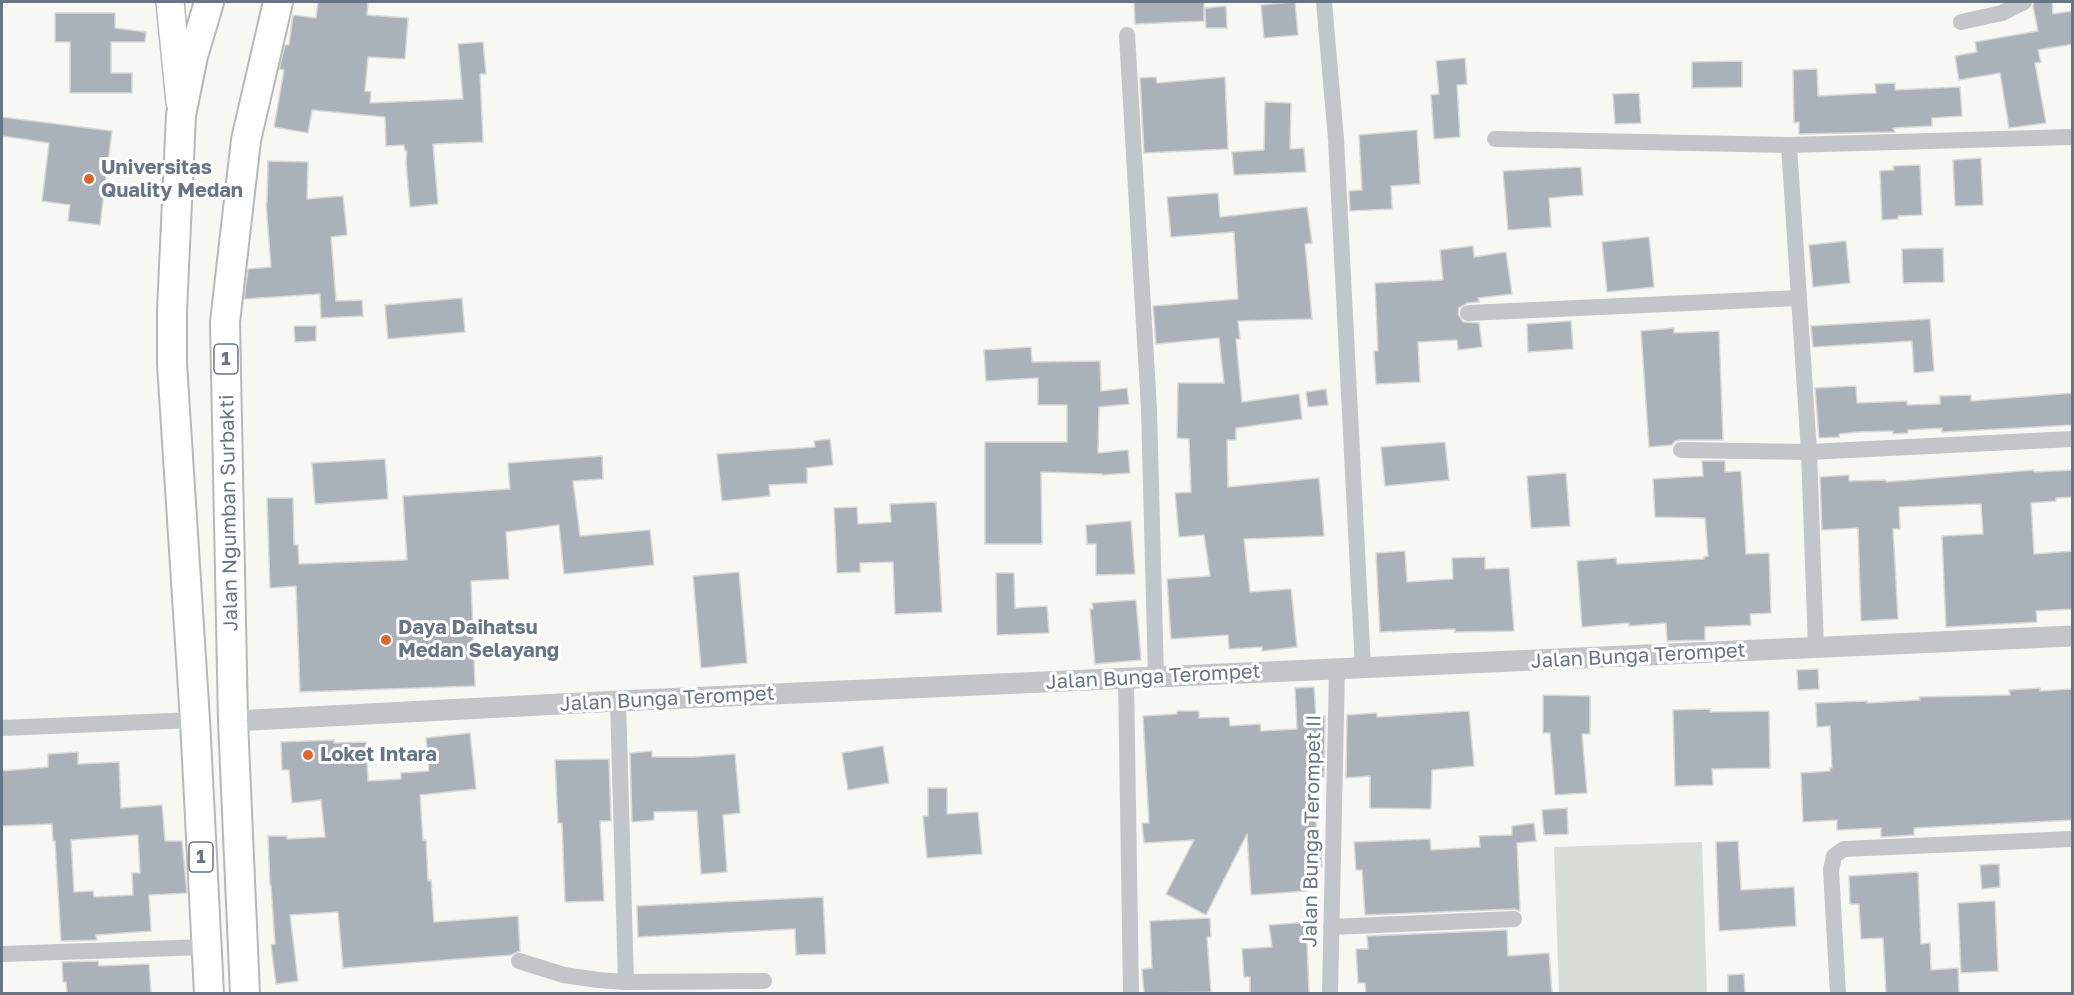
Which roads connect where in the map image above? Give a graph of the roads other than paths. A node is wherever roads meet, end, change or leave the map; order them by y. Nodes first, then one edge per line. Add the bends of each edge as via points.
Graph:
1 (170, 2) edge
2 (209, 2) edge
3 (278, 2) edge
4 (1324, 2) edge
5 (2024, 2) edge
6 (1961, 21) dead end
7 (1127, 35) dead end
8 (181, 115) junction
9 (2073, 137) edge
10 (1495, 139) dead end
11 (1789, 145) junction
12 (1799, 298) junction
13 (1468, 313) dead end
14 (2073, 439) edge
15 (1681, 450) dead end
16 (1809, 453) junction
17 (2073, 636) edge
18 (1816, 648) junction
19 (1363, 668) junction
20 (1337, 669) junction
21 (1156, 677) junction
22 (1126, 679) junction
23 (618, 701) junction
24 (195, 720) junction
25 (233, 720) junction
26 (2, 728) edge
27 (2073, 838) edge
28 (1514, 919) dead end
29 (1331, 927) junction
30 (206, 947) junction
31 (2, 954) edge
32 (519, 961) dead end
33 (764, 981) dead end
34 (626, 982) junction
35 (208, 993) edge
36 (245, 993) edge
37 (1131, 993) edge
38 (1330, 993) edge
39 (1838, 993) edge

1 - 8 main road
2 - 8 highway, 1
3 - 25 highway, Jalan Ngumban Surbakti / 1 via 246,140 225,322
4 - 19 street via 1336,139
5 - 6 street via 2002,13
7 - 21 street via 1149,409
8 - 24 highway, 1 via 172,364
9 - 11 street
10 - 11 street
11 - 12 street
12 - 13 street
12 - 16 street
14 - 16 street
15 - 16 street
16 - 18 street
17 - 18 street, Jalan Bunga Terompet
18 - 19 street, Jalan Bunga Terompet
19 - 20 street, Jalan Bunga Terompet
20 - 21 street, Jalan Bunga Terompet
20 - 29 street, Jalan Bunga Terompet II
21 - 22 street, Jalan Bunga Terompet
22 - 23 street, Jalan Bunga Terompet
22 - 37 street
23 - 25 street, Jalan Bunga Terompet
23 - 34 street
24 - 26 street
24 - 30 highway, 1
25 - 36 highway, Jalan Ngumban Surbakti / 1
27 - 39 street via 1844,849 1834,856 1831,870
28 - 29 street
29 - 38 street, Jalan Bunga Terompet II
30 - 31 street
30 - 35 highway, 1
32 - 34 street via 564,975
33 - 34 street

